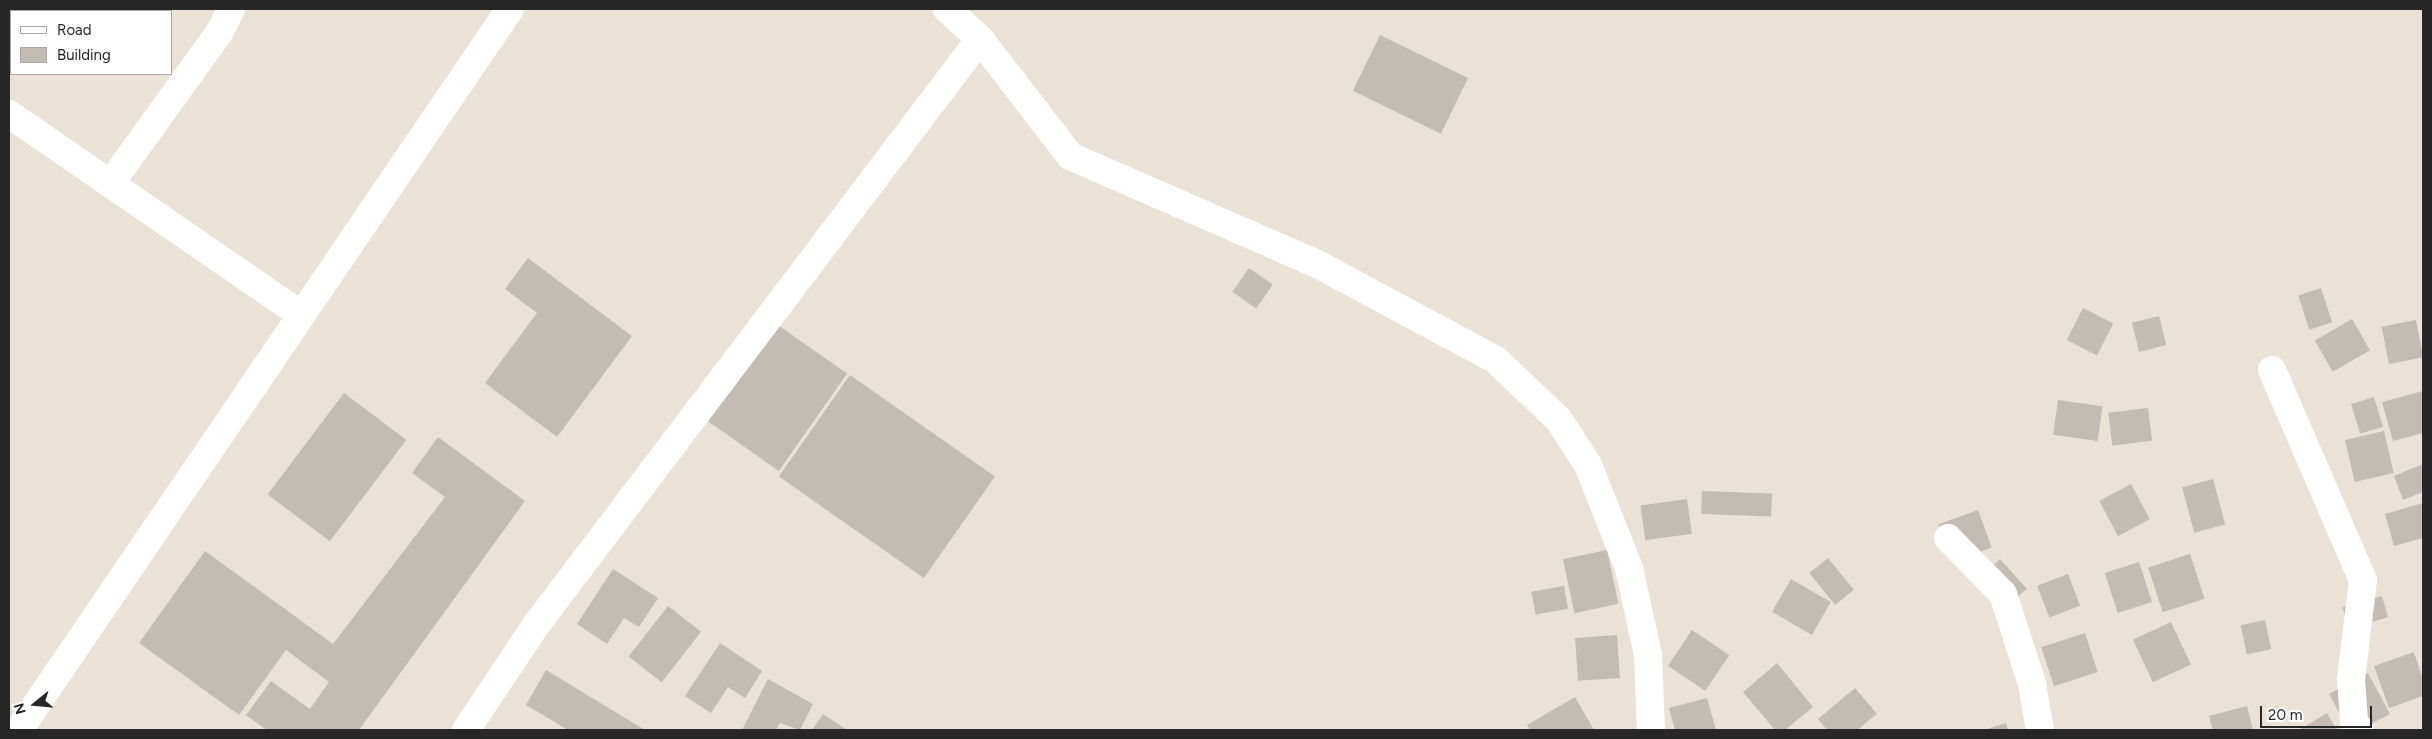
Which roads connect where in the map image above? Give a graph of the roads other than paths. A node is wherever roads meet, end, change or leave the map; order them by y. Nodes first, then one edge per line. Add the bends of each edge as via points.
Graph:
1 (231, 9) edge
2 (510, 9) edge
3 (947, 9) edge
4 (980, 39) junction
5 (9, 114) edge
6 (110, 184) junction
7 (300, 314) junction
8 (2272, 370) dead end
9 (1948, 538) dead end
10 (19, 730) edge
11 (466, 730) edge
12 (1651, 730) edge
13 (2040, 730) edge
14 (2360, 730) edge

1 - 6 street via 219,33
2 - 7 street
3 - 4 street
4 - 11 street via 536,625
4 - 12 street via 1070,156 1319,265 1487,355 1559,420 1588,465 1629,568 1648,654
5 - 6 street
6 - 7 street
7 - 10 street
8 - 14 street via 2363,580 2351,679 2354,721
9 - 13 street via 2003,594 2032,684

